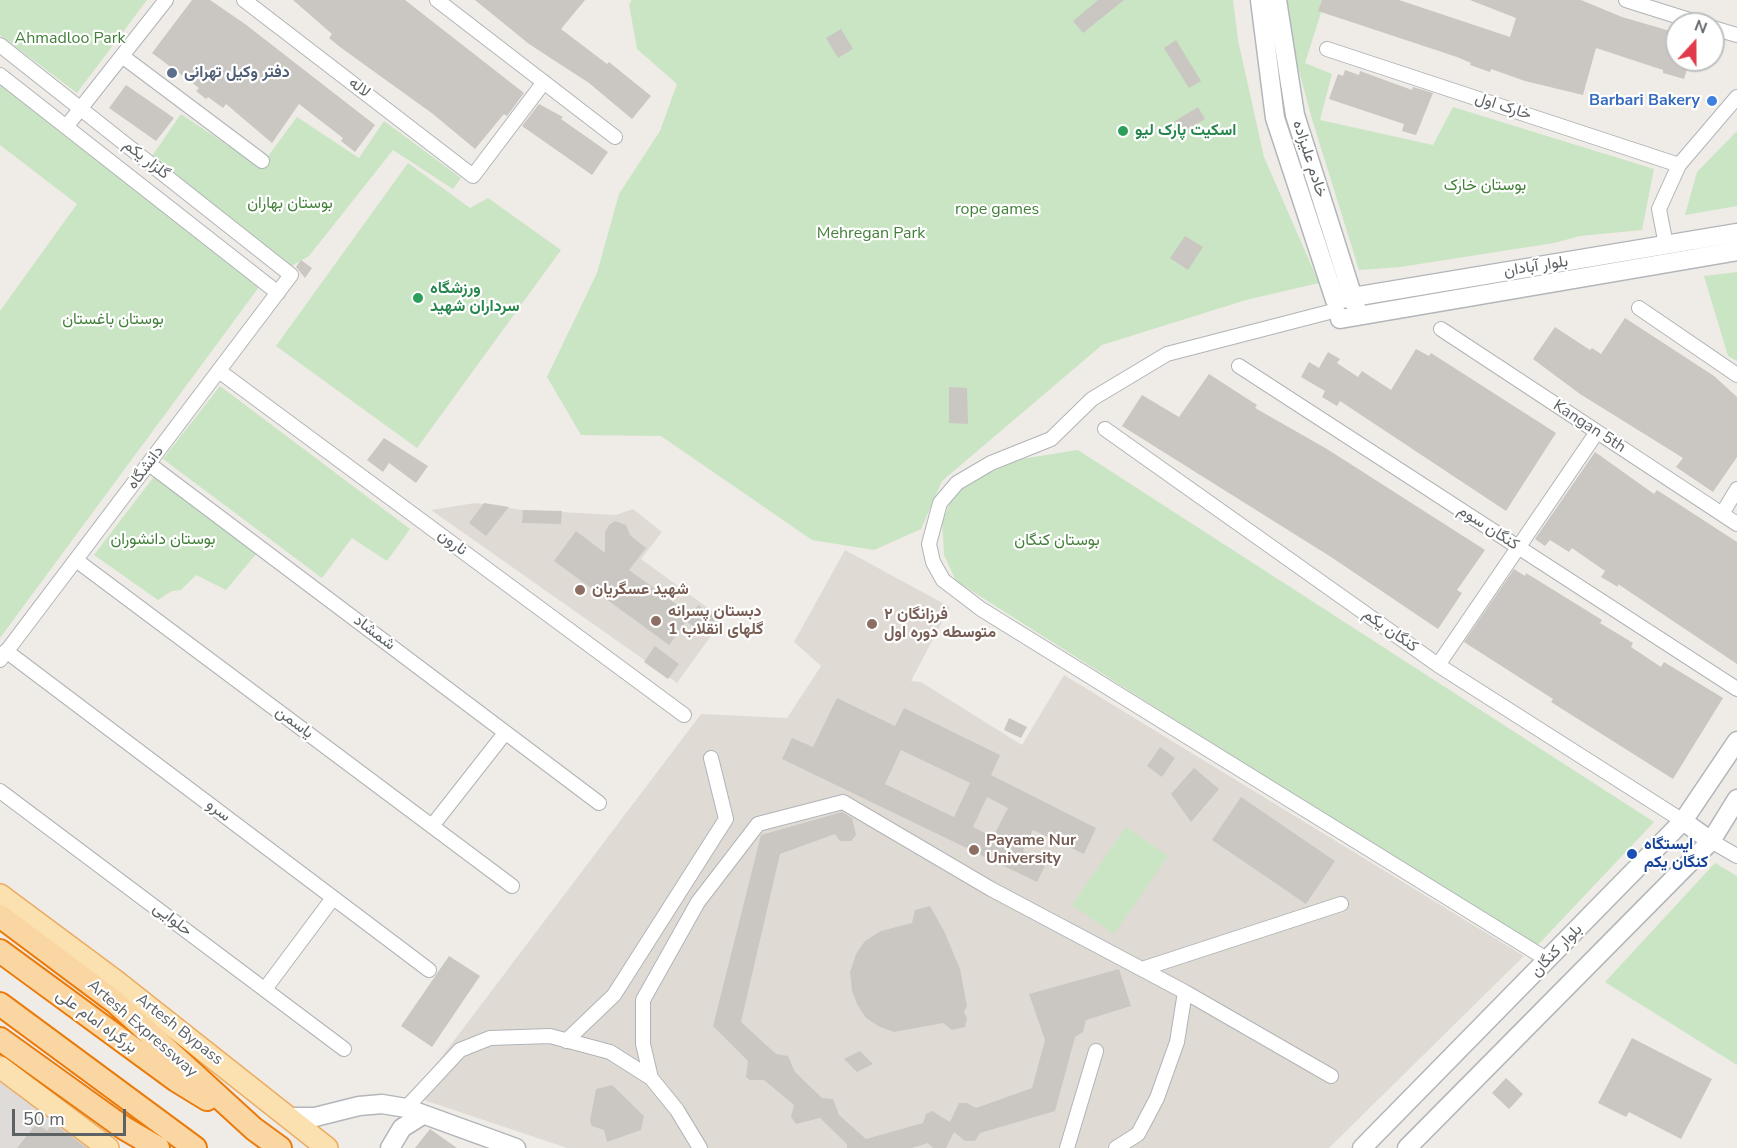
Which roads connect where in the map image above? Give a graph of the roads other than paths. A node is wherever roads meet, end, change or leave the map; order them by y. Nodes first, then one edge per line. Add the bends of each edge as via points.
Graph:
1 (166, 0) edge
2 (244, 0) edge
3 (437, 0) edge
4 (1260, 0) edge
5 (1276, 0) edge
6 (1626, 0) edge
7 (1665, 12) edge
8 (0, 45) edge
9 (1327, 49) dead end
10 (122, 56) junction
11 (0, 75) edge
12 (544, 82) junction
13 (1737, 97) edge
14 (80, 108) junction
15 (66, 127) junction
16 (615, 137) dead end
17 (262, 160) dead end
18 (1679, 165) junction
19 (1737, 233) edge
20 (1737, 251) edge
21 (1668, 254) junction
22 (291, 275) joint
23 (278, 293) junction
24 (1353, 296) junction
25 (1639, 308) dead end
26 (1342, 311) junction
27 (1441, 329) dead end
28 (1239, 366) dead end
29 (219, 370) junction
30 (1737, 375) edge
31 (1106, 429) dead end
32 (1597, 432) junction
33 (149, 464) junction
34 (1737, 489) edge
35 (1722, 514) junction
36 (1737, 524) edge
37 (1518, 547) junction
38 (76, 560) junction
39 (3, 656) edge
40 (1438, 665) junction
41 (1737, 689) edge
42 (684, 715) dead end
43 (505, 733) junction
44 (1737, 741) edge
45 (711, 758) dead end
46 (0, 790) edge
47 (1737, 799) edge
48 (598, 803) dead end
49 (1683, 821) junction
50 (432, 826) junction
51 (1711, 841) junction
52 (1737, 856) edge
53 (512, 886) dead end
54 (0, 895) edge
55 (333, 898) junction
56 (1341, 904) dead end
57 (0, 916) edge
58 (27, 936) junction
59 (0, 951) edge
60 (1548, 960) junction
61 (96, 966) junction
62 (1142, 969) junction
63 (429, 970) dead end
64 (265, 989) junction
65 (1185, 992) junction
66 (0, 1004) edge
67 (0, 1039) edge
68 (567, 1041) junction
69 (345, 1049) dead end
70 (1096, 1051) dead end
71 (0, 1067) edge
72 (1331, 1076) dead end
73 (651, 1078) junction
74 (414, 1112) junction
75 (286, 1117) junction
76 (254, 1129) junction
77 (108, 1148) edge
78 (158, 1148) edge
79 (195, 1148) edge
80 (280, 1148) edge
81 (327, 1148) edge
82 (390, 1148) edge
83 (516, 1148) edge
84 (700, 1148) edge
85 (1067, 1148) edge
86 (1116, 1148) edge
87 (1362, 1148) edge
88 (1407, 1148) edge

1 - 10 street
2 - 12 street, لاله via 473,176
3 - 12 street
4 - 26 main road, خادم علیزاده via 1275,118
5 - 24 main road, خادم علیزاده via 1295,115
6 - 7 street
8 - 14 street, گلزار یکم
9 - 18 street, خارک اول
10 - 14 street
10 - 17 street
11 - 15 street
12 - 16 street
13 - 18 street
14 - 15 street
14 - 22 street, گلزار یکم
15 - 23 street
18 - 21 street via 1659,210
19 - 21 main road, بلوار آبادان
20 - 21 main road, بلوار آبادان
21 - 24 main road, بلوار آبادان
21 - 26 main road, بلوار آبادان
22 - 23 street, دانشگاه
23 - 29 street, دانشگاه
24 - 26 main road, بلوار آبادان
25 - 30 street
26 - 60 street via 1167,354 1092,399 1051,439 991,463 957,483 940,503 929,544 933,562 943,580 981,609
27 - 32 street, Kangan 5th
28 - 37 street, کنگان سوم
29 - 33 street, دانشگاه
29 - 42 street, نارون
31 - 40 street, کنگان یکم
32 - 35 street, Kangan 5th
32 - 37 street
33 - 38 street, دانشگاه
33 - 43 street, شمشاد
34 - 35 street
35 - 36 street, Kangan 5th
37 - 40 street
37 - 41 street, کنگان سوم
38 - 39 street, دانشگاه
38 - 50 street, یاسمن
39 - 55 street, سرو
40 - 49 street, کنگان یکم
43 - 48 street, شمشاد
43 - 50 street
44 - 49 main road, بلوار کنگان
45 - 68 street via 726,819 614,995
46 - 64 street, حلوایی
47 - 51 main road, بلوار کنگان
49 - 51 main road
49 - 60 main road, بلوار کنگان
50 - 53 street, یاسمن
51 - 52 street
51 - 88 main road, بلوار کنگان
54 - 61 main road, Artesh Bypass
55 - 63 street, سرو
55 - 64 street
56 - 62 street
57 - 58 highway, Artesh Expressway
58 - 61 main road
58 - 76 highway, Artesh Expressway via 115,1002
59 - 76 highway, بزرگراه امام علی via 176,1080
60 - 87 main road, بلوار کنگان
61 - 75 main road, Artesh Bypass
62 - 65 street
62 - 73 street via 992,889 843,802 758,824 698,903 643,1000 643,1044
64 - 69 street, حلوایی
65 - 72 street
65 - 86 street via 1177,1042 1156,1098 1138,1134
66 - 79 highway
67 - 78 highway
68 - 73 street via 610,1052
68 - 74 street via 550,1036 490,1038 460,1050
70 - 85 street
71 - 77 main road
73 - 84 street
74 - 75 main road via 382,1104 315,1117
74 - 82 main road
74 - 83 main road
75 - 81 main road, Artesh Bypass
76 - 80 highway, Artesh Expressway

